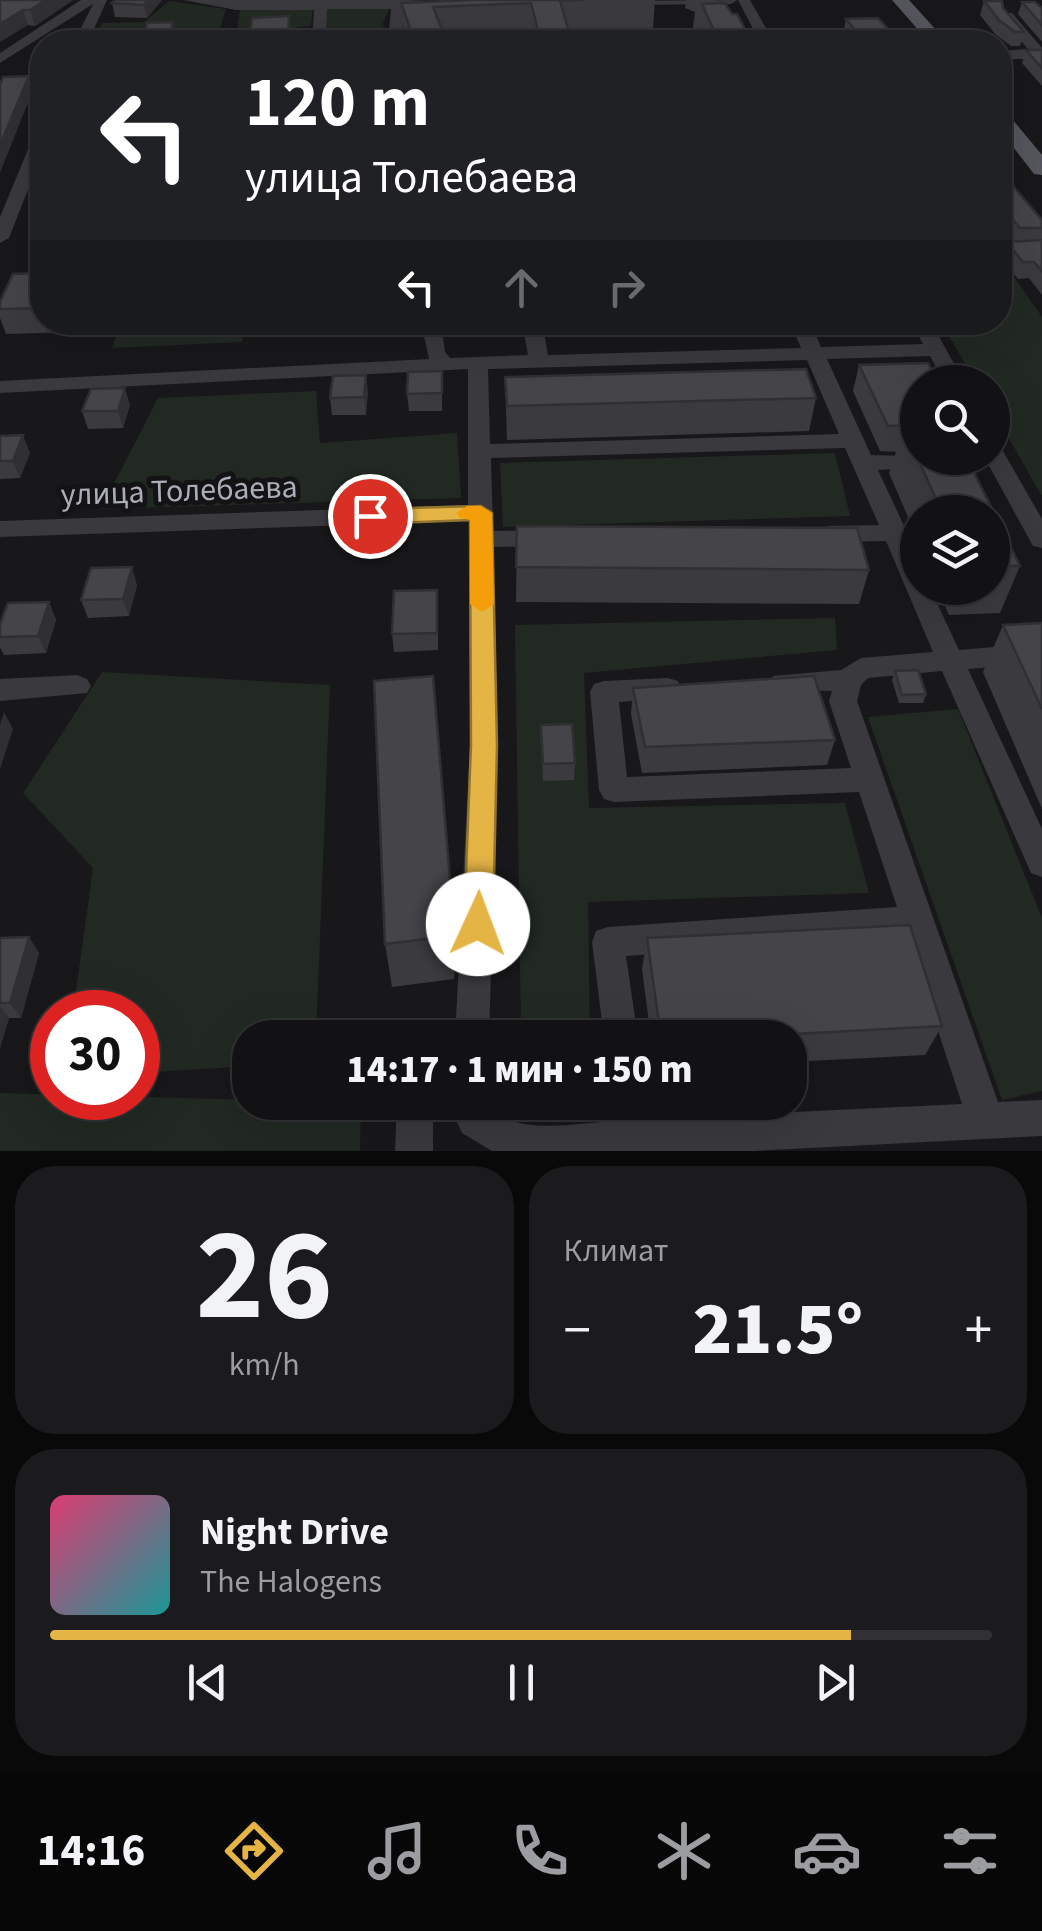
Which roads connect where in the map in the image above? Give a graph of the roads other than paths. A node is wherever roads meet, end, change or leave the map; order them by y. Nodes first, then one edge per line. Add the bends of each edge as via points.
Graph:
1 (90, 0) edge
2 (101, 0) edge
3 (189, 0) edge
4 (714, 0) edge
5 (730, 0) edge
6 (744, 0) edge
7 (900, 0) edge
8 (600, 2) edge
9 (236, 3) edge
10 (398, 3) edge
11 (455, 4) edge
12 (321, 6) junction
13 (704, 16) edge
14 (722, 16) junction
15 (1007, 16) edge
16 (44, 30) edge
17 (86, 30) edge
18 (320, 30) edge
19 (395, 30) edge
20 (731, 30) edge
21 (760, 30) edge
22 (927, 30) edge
23 (30, 39) edge
24 (1040, 54) edge
25 (1012, 55) edge
26 (0, 59) edge
27 (30, 83) edge
28 (0, 84) edge
29 (1012, 132) edge
30 (30, 164) edge
31 (1042, 169) edge
32 (0, 238) edge
33 (433, 335) edge
34 (534, 335) edge
35 (806, 335) edge
36 (928, 335) edge
37 (936, 350) junction
38 (814, 354) junction
39 (539, 362) junction
40 (444, 364) junction
41 (478, 364) junction
42 (944, 365) edge
43 (0, 387) edge
44 (480, 451) junction
45 (857, 452) junction
46 (900, 453) edge
47 (1003, 475) edge
48 (481, 526) junction
49 (0, 529) edge
50 (893, 532) junction
51 (795, 534) edge
52 (579, 538) edge
53 (1042, 540) edge
54 (900, 547) edge
55 (927, 605) edge
56 (1042, 653) edge
57 (951, 659) junction
58 (848, 680) junction
59 (754, 685) edge
60 (78, 686) dead end
61 (698, 688) edge
62 (0, 690) edge
63 (870, 779) junction
64 (1042, 863) edge
65 (918, 920) junction
66 (473, 1020) edge
67 (618, 1020) edge
68 (1042, 1118) edge
69 (414, 1120) edge
70 (477, 1120) edge
71 (632, 1120) edge
72 (807, 1120) edge
73 (986, 1120) junction
74 (414, 1151) edge

1 - 16 street
2 - 17 street
3 - 9 street
4 - 5 street
4 - 8 street
4 - 14 street
6 - 21 street
7 - 22 main road
9 - 12 street
10 - 11 street
10 - 12 street
10 - 19 street
12 - 18 street
13 - 14 street
14 - 20 street
15 - 24 street
23 - 26 street
24 - 25 street
27 - 28 street
29 - 31 main road
30 - 32 street
33 - 40 street
34 - 39 street
35 - 38 street
36 - 37 street
37 - 38 street
37 - 42 street
38 - 39 street
38 - 45 street
39 - 41 street
40 - 41 street
40 - 43 street
41 - 44 street
44 - 45 street
44 - 48 street
45 - 46 street
45 - 50 street
47 - 53 street
48 - 49 street, улица Толебаева
48 - 52 street, улица Толебаева
48 - 66 street via 484,745
50 - 51 street
50 - 54 street
55 - 57 street
56 - 57 street
57 - 58 street via 861,668
57 - 64 street
58 - 59 street
58 - 63 street via 844,701
60 - 62 street
61 - 63 street via 604,692 614,790
63 - 65 street
65 - 67 street via 608,942
65 - 73 street
68 - 73 street
69 - 74 street
70 - 71 street via 490,1134 527,1144
72 - 73 street

